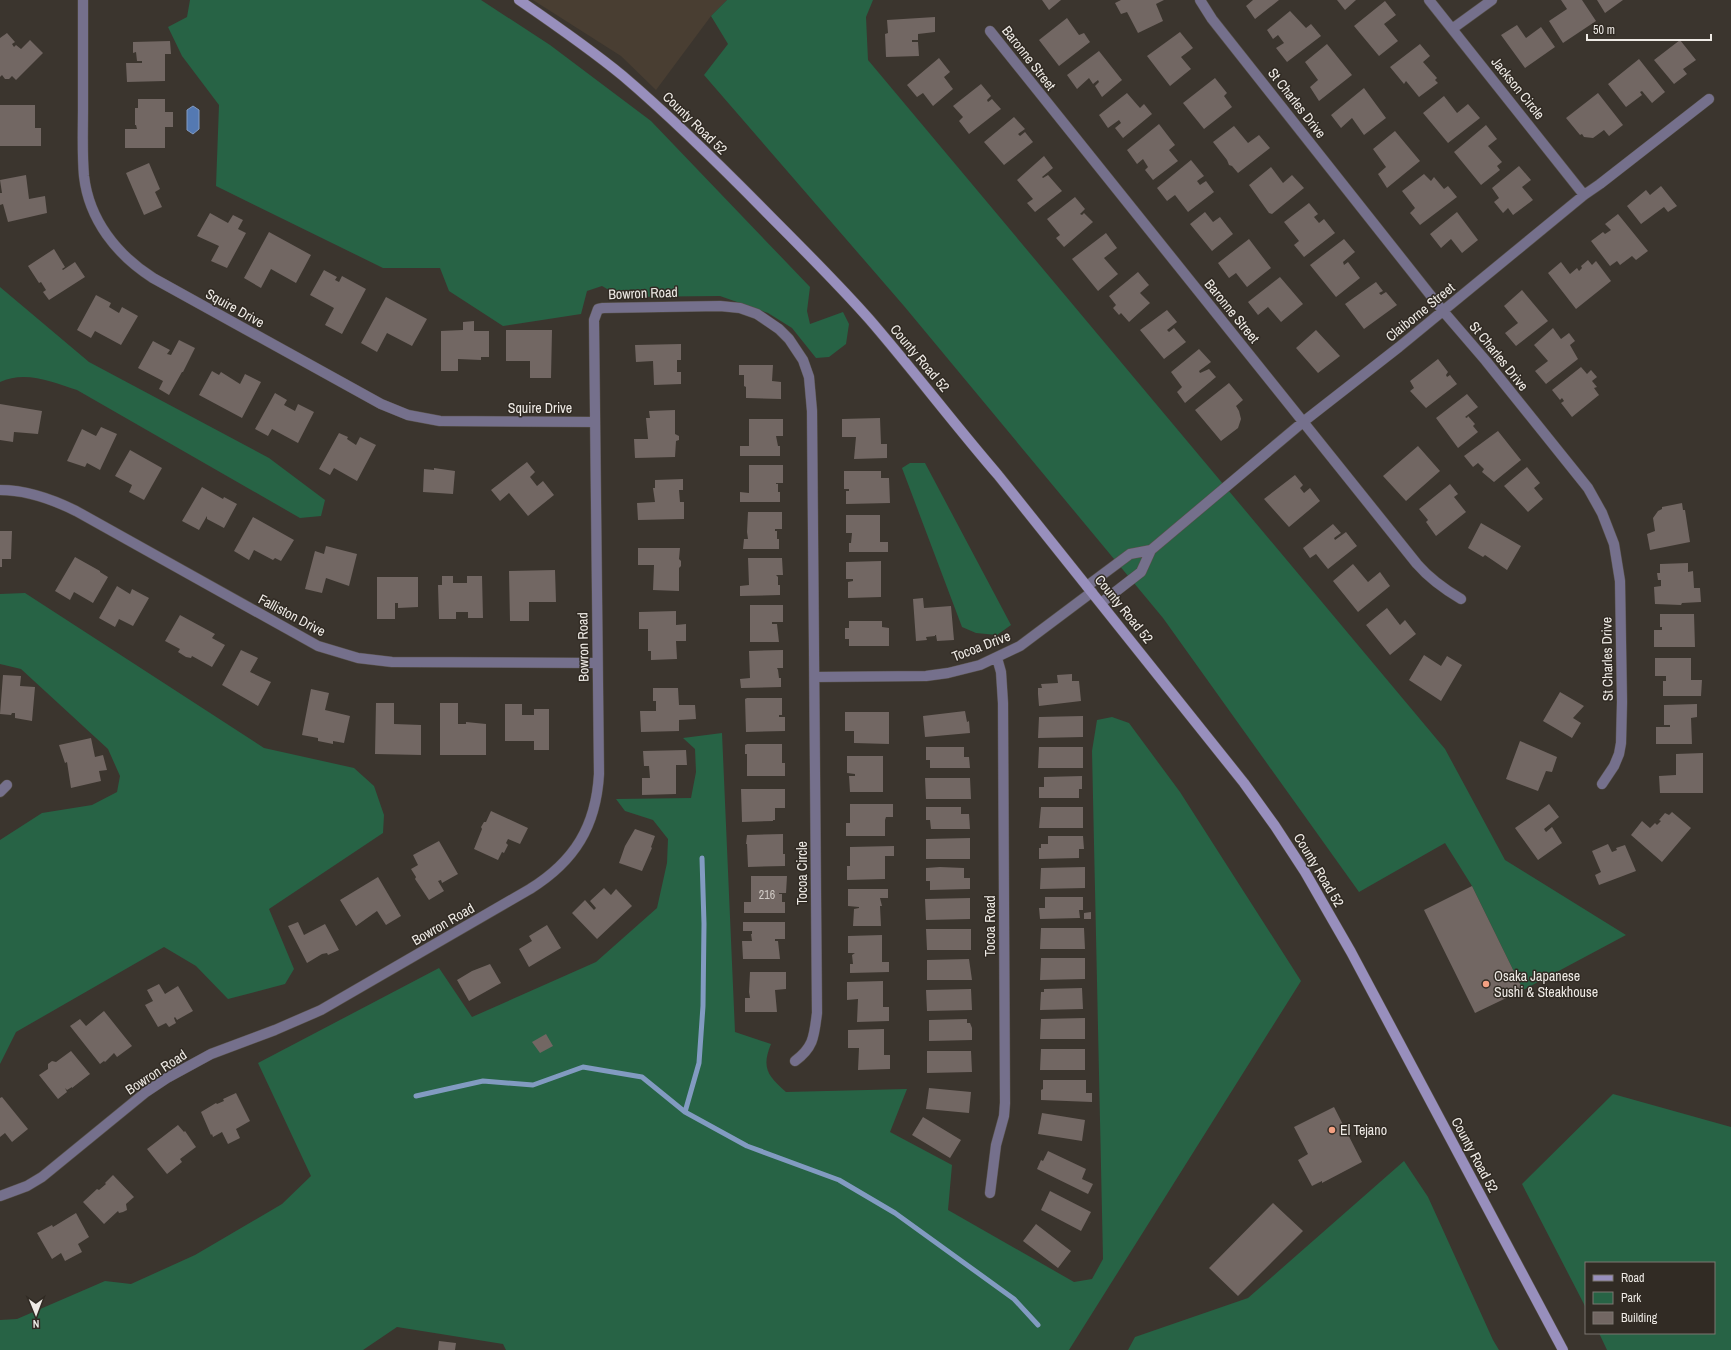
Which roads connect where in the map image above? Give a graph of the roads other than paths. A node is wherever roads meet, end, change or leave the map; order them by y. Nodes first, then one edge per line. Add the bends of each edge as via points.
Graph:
1 (83, 0) edge
2 (518, 0) edge
3 (1200, 0) edge
4 (1429, 0) edge
5 (1492, 0) edge
6 (1452, 29) junction
7 (990, 31) dead end
8 (1708, 99) dead end
9 (1584, 195) junction
10 (1444, 311) junction
11 (595, 422) junction
12 (1302, 422) junction
13 (0, 490) edge
14 (1151, 550) junction
15 (1090, 589) junction
16 (1461, 599) dead end
17 (1101, 603) junction
18 (997, 658) junction
19 (597, 663) junction
20 (815, 677) junction
21 (1602, 784) dead end
22 (795, 1061) dead end
23 (990, 1193) dead end
24 (0, 1196) edge
25 (1563, 1350) edge

1 - 11 street, Squire Drive via 84,178 94,212 102,228 137,268 382,404 408,415 440,421
2 - 15 main road, County Road 52 via 621,75 662,111 833,280 957,424
3 - 10 street, St Charles Drive via 1212,19
4 - 6 street, Jackson Circle
5 - 6 street
6 - 9 street, Jackson Circle
7 - 12 street, Baronne Street
8 - 9 street, Claiborne Street
9 - 10 street, Claiborne Street
10 - 12 street, Claiborne Street
10 - 21 street, St Charles Drive via 1588,488 1602,513 1614,544 1620,581 1621,743 1614,766
11 - 19 street, Bowron Road
11 - 20 street, Bowron Road via 594,320 598,309 681,306 740,308 767,319 789,339 807,369 811,397
12 - 14 street, Claiborne Street
12 - 16 street, Baronne Street via 1416,564 1445,590
13 - 19 street, Falliston Drive via 43,497 76,511 318,646 338,653 392,662
14 - 15 street, Claiborne Street via 1130,554
14 - 17 street, Claiborne Street via 1141,572
15 - 17 main road, County Road 52
15 - 18 street, Tocoa Drive via 1020,646
17 - 25 main road, County Road 52 via 1244,783 1305,872 1355,959
18 - 20 street, Tocoa Drive via 964,670 926,676
18 - 23 street, Tocoa Road via 1001,672 1003,703 1006,1103 996,1145
19 - 24 street, Bowron Road via 598,792 588,827 570,856 558,869 530,889 343,999 189,1066 146,1092 42,1177 27,1186
20 - 22 street, Tocoa Circle via 817,1013 808,1050

